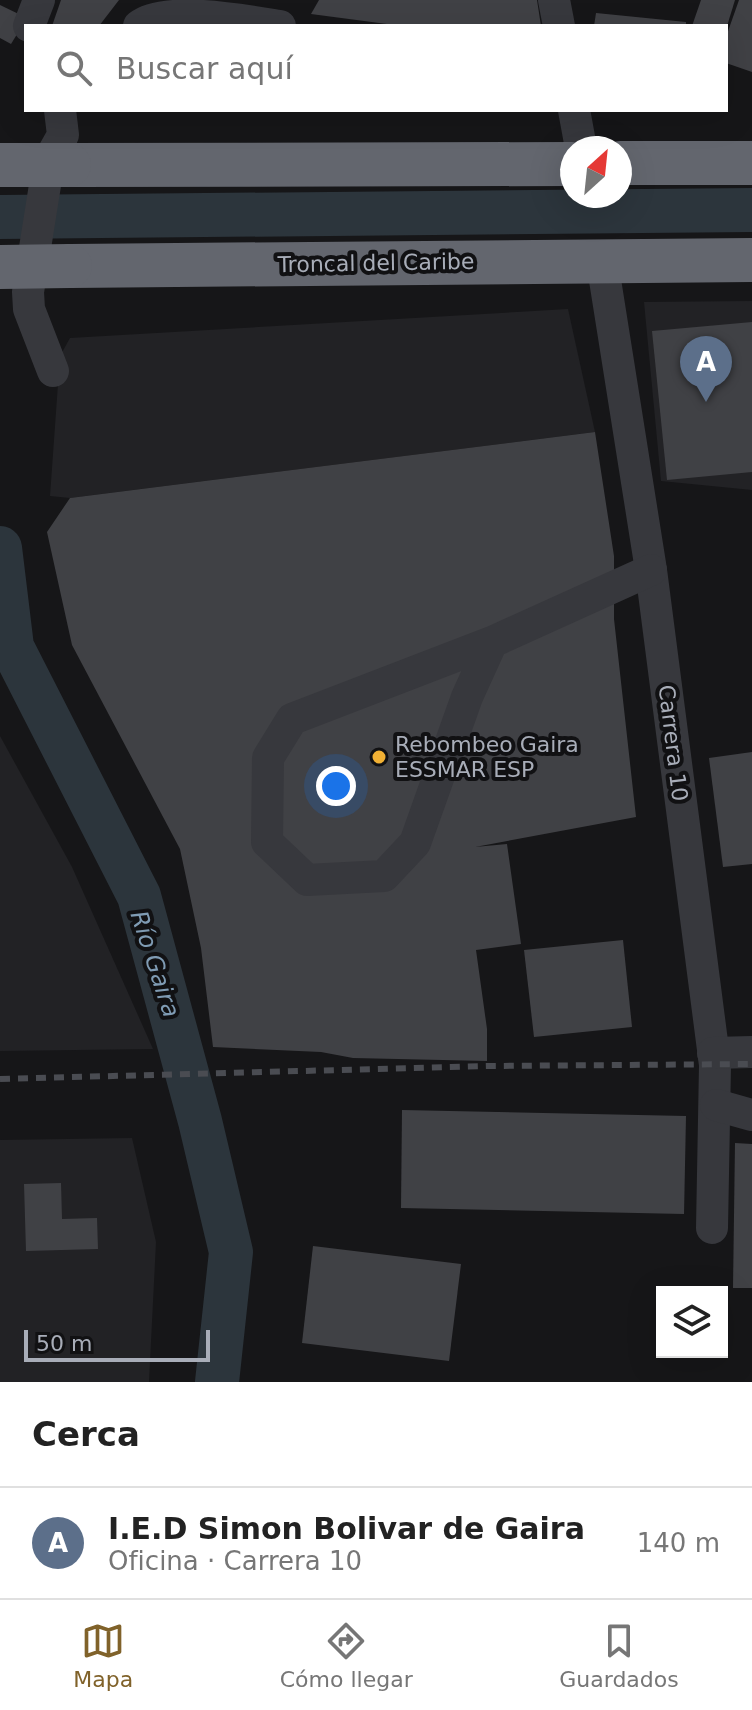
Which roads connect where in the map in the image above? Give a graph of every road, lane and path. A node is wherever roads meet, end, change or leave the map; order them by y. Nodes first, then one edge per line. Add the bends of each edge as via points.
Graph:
1 (39, 0) edge
2 (554, 0) edge
3 (30, 24) edge
4 (141, 24) edge
5 (268, 24) edge
6 (559, 24) edge
7 (60, 112) edge
8 (574, 112) edge
9 (579, 136) edge
10 (632, 163) edge
11 (752, 163) edge
12 (560, 164) edge
13 (0, 165) edge
14 (752, 260) edge
15 (602, 261) junction
16 (0, 267) edge
17 (53, 371) dead end
18 (651, 570) junction
19 (492, 642) junction
20 (752, 1052) edge
21 (713, 1053) junction
22 (716, 1105) junction
23 (752, 1115) edge
24 (712, 1228) dead end

1 - 3 street
2 - 6 street
4 - 5 street via 181,17
7 - 17 street via 63,135 49,160 28,292 29,309
8 - 9 street
10 - 11 highway
12 - 13 highway, bridge
14 - 15 highway, Troncal del Caribe
15 - 16 highway, Troncal del Caribe, bridge
15 - 18 street, Carrera 10
18 - 19 street
18 - 21 street, Carrera 10
19 - 19 street via 292,719 268,758 267,842 307,880 384,876 415,843
20 - 21 street
21 - 22 street, Carrera 10
22 - 23 street
22 - 24 street, Carrera 10

